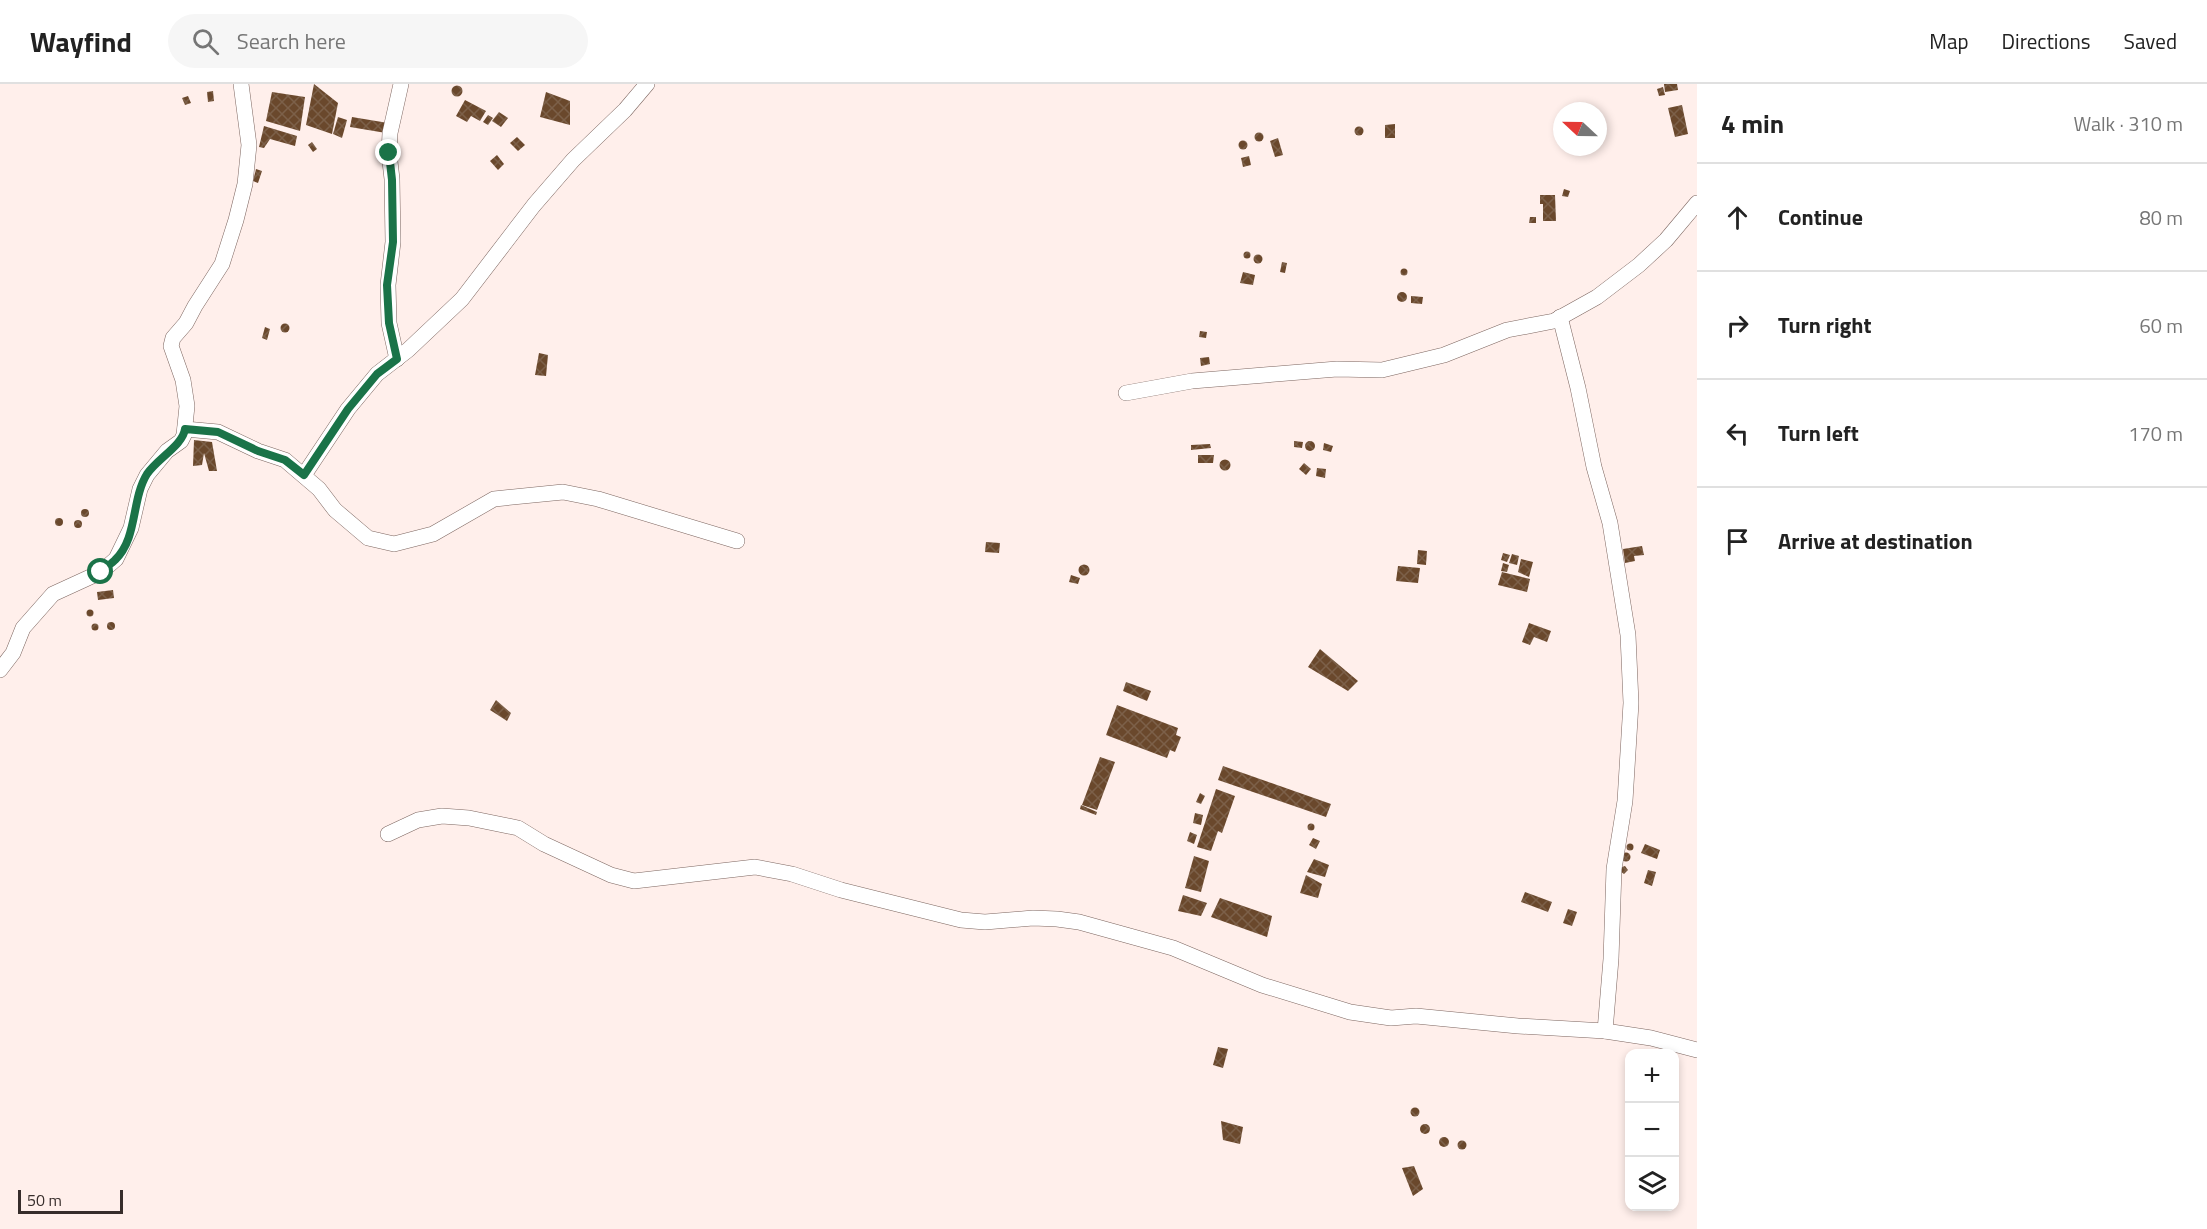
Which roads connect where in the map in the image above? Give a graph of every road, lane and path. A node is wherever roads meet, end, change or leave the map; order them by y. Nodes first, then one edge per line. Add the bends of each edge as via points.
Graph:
1 (241, 84) edge
2 (401, 84) edge
3 (646, 84) edge
4 (1697, 203) edge
5 (1560, 317) junction
6 (397, 359) junction
7 (1126, 393) dead end
8 (185, 429) junction
9 (304, 475) junction
10 (737, 541) dead end
11 (0, 670) edge
12 (388, 834) dead end
13 (1605, 1031) junction
14 (1697, 1050) edge

1 - 8 street via 249,145 236,220 222,264 171,346 183,380
2 - 6 street via 390,133 393,242 387,285 389,323
3 - 6 street via 540,198 462,299
4 - 5 street via 1666,240 1638,265 1597,297
5 - 7 street via 1507,330 1444,355 1382,370 1337,369 1192,381
5 - 13 street via 1593,467 1610,523 1628,634 1631,704 1625,801 1614,869
6 - 9 street via 377,374 348,409
8 - 9 street via 218,432 285,460
8 - 11 street via 181,441 147,474 131,528 116,559 101,572 52,594 23,628 13,653
9 - 10 street via 335,510 368,538 394,544 433,534 494,499 563,492
12 - 13 street via 418,820 442,816 469,818 518,828 611,875 634,881 755,867 961,920 1033,918 1079,922 1173,948 1262,985 1350,1012
13 - 14 street

